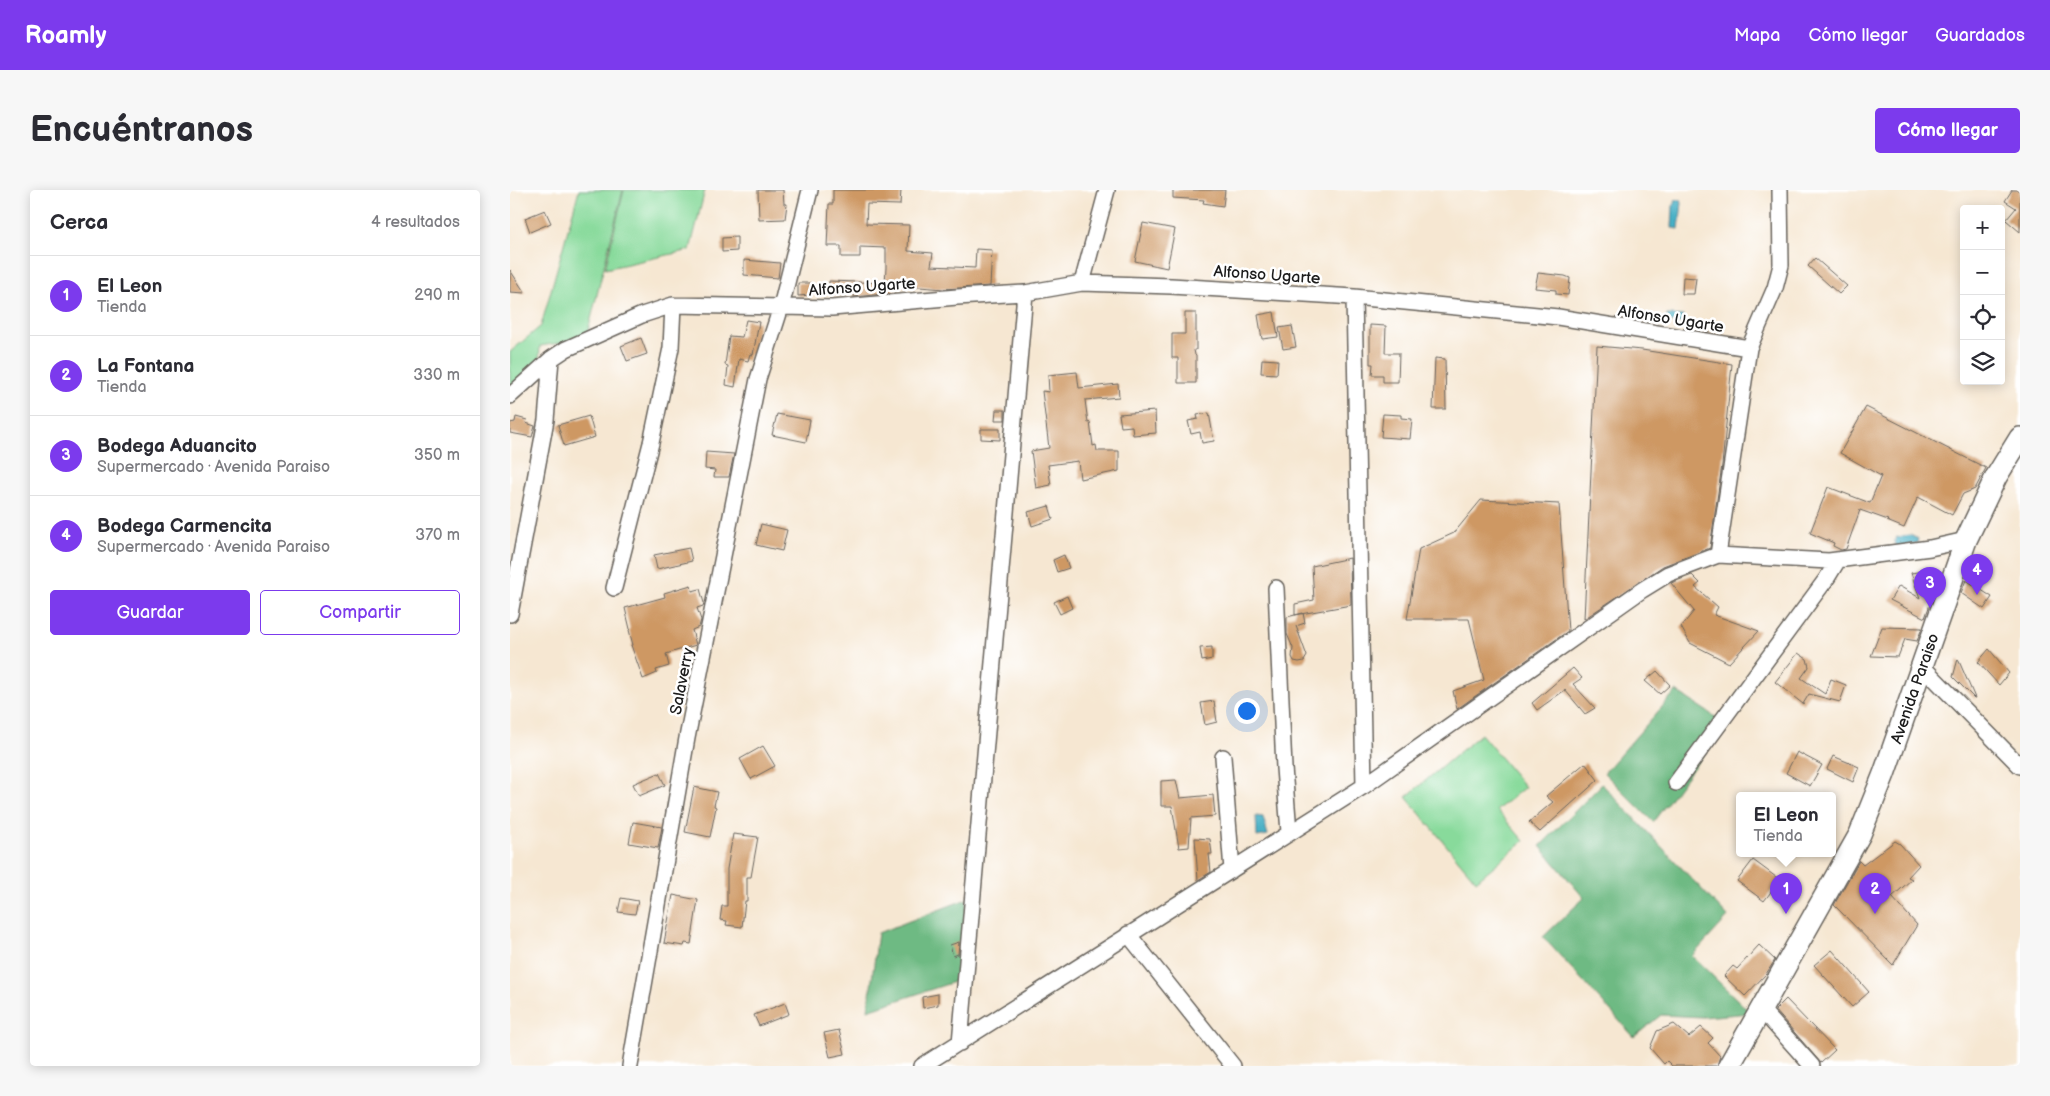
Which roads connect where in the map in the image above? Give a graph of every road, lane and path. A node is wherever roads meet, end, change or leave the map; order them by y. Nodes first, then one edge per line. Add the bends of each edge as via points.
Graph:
1 (810, 190) edge
2 (1107, 190) edge
3 (1780, 190) edge
4 (1082, 283) junction
5 (1025, 293) junction
6 (1354, 297) junction
7 (673, 305) junction
8 (782, 307) junction
9 (1749, 348) junction
10 (550, 359) junction
11 (510, 396) edge
12 (2020, 438) edge
13 (1966, 540) junction
14 (1718, 555) junction
15 (1838, 560) junction
16 (614, 588) dead end
17 (1276, 588) dead end
18 (510, 614) edge
19 (1923, 668) junction
20 (1223, 757) dead end
21 (2020, 766) edge
22 (1676, 783) dead end
23 (1364, 786) junction
24 (1290, 832) junction
25 (1232, 870) junction
26 (1128, 934) junction
27 (1761, 1009) junction
28 (960, 1043) junction
29 (630, 1066) edge
30 (922, 1066) edge
31 (1233, 1066) edge
32 (1729, 1066) edge
33 (1812, 1066) edge

1 - 8 street, Salaverry
2 - 4 street
3 - 9 street via 1781,265 1775,288
4 - 5 street, Alfonso Ugarte
4 - 6 street, Alfonso Ugarte
5 - 8 street, Alfonso Ugarte via 832,308
5 - 28 street
6 - 9 street, Alfonso Ugarte via 1558,317
6 - 23 street
7 - 8 street, Alfonso Ugarte
7 - 10 street, Alfonso Ugarte via 617,326
7 - 16 street via 671,348
8 - 29 street, Salaverry via 758,379 687,738
9 - 14 street
10 - 11 street, Alfonso Ugarte
10 - 18 street via 546,420
12 - 13 main road, Avenida Paraiso via 1996,477
13 - 15 street
13 - 19 main road, Avenida Paraiso
14 - 15 street
14 - 23 street via 1668,574 1642,590
15 - 22 street
17 - 24 street
19 - 21 street
19 - 27 main road, Avenida Paraiso via 1884,774 1849,854
20 - 25 street
23 - 24 street
24 - 25 street
25 - 26 street
26 - 28 street
26 - 31 street
27 - 32 main road, Avenida Paraiso
27 - 33 street
28 - 30 street

